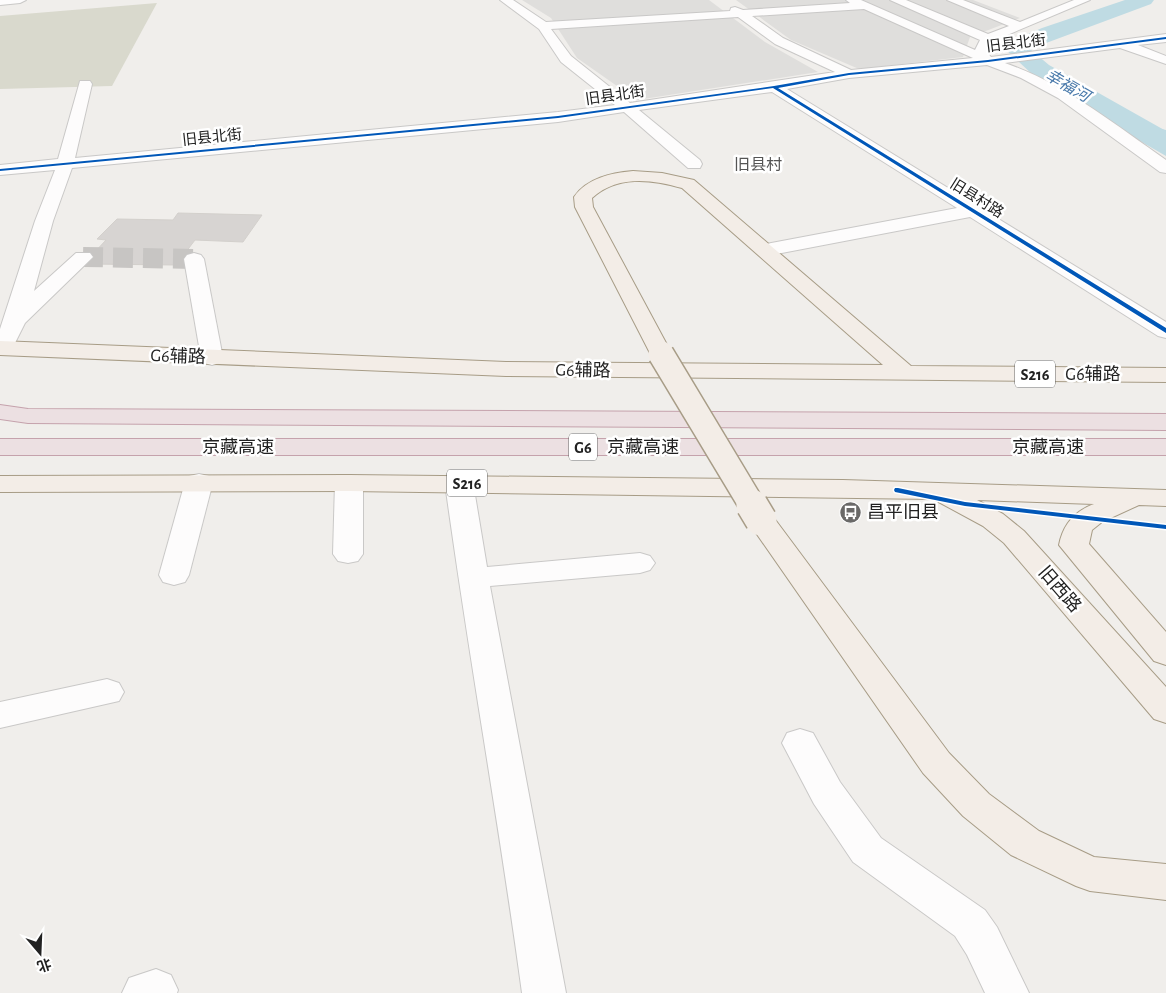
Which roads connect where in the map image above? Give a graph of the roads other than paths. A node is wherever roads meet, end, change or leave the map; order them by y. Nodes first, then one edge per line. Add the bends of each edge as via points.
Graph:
1 (20, 0) edge
2 (506, 0) edge
3 (721, 0) edge
4 (852, 0) edge
5 (896, 0) edge
6 (953, 0) edge
7 (1084, 0) edge
8 (0, 2) edge
9 (864, 6) junction
10 (740, 14) junction
11 (1021, 19) junction
12 (543, 26) junction
13 (1166, 38) edge
14 (988, 39) junction
15 (1121, 44) junction
16 (1166, 60) edge
17 (988, 61) junction
18 (849, 74) junction
19 (85, 84) dead end
20 (774, 87) junction
21 (628, 108) junction
22 (694, 164) dead end
23 (65, 165) junction
24 (1166, 168) edge
25 (0, 170) edge
26 (972, 211) junction
27 (766, 250) junction
28 (83, 257) tunnel mouth
29 (194, 259) dead end
30 (15, 320) junction
31 (1166, 331) edge
32 (1, 348) edge
33 (212, 358) junction
34 (905, 372) junction
35 (1166, 374) edge
36 (0, 412) edge
37 (0, 416) edge
38 (28, 416) junction
39 (1166, 422) edge
40 (0, 447) edge
41 (1166, 447) edge
42 (199, 482) junction
43 (349, 483) junction
44 (459, 483) junction
45 (0, 484) edge
46 (935, 490) junction
47 (1153, 497) edge
48 (348, 554) dead end
49 (640, 563) dead end
50 (174, 575) dead end
51 (473, 578) junction
52 (1166, 653) edge
53 (107, 692) dead end
54 (1166, 710) edge
55 (0, 715) edge
56 (800, 744) dead end
57 (1166, 882) edge
58 (544, 993) edge
59 (1007, 993) edge

1 - 8 street
2 - 12 street
3 - 10 street
4 - 9 street
5 - 14 street
6 - 11 street
7 - 11 street via 1039,18
9 - 10 street
9 - 17 street
10 - 12 street
10 - 18 street via 779,41
11 - 14 street
12 - 21 street via 566,59
13 - 15 street, 旧县北街
14 - 17 street via 980,52
15 - 16 street
15 - 17 street, 旧县北街
17 - 18 street, 旧县北街
17 - 24 street via 1026,74 1064,95
18 - 20 street, 旧县北街
19 - 23 street
20 - 21 street, 旧县北街
20 - 26 street, 旧县村路
21 - 22 street
21 - 23 street, 旧县北街
23 - 25 street, 旧县北街
23 - 30 street via 44,221
26 - 27 street
26 - 31 street, 旧县村路
27 - 34 main road
27 - 57 main road, bridge via 688,184 652,176 626,177 605,181 591,188 584,197 588,219 661,354 761,520 930,756 976,806 1025,843 1090,874
28 - 30 street
29 - 33 street
30 - 32 street
32 - 33 main road, G6辅路 / S216
33 - 34 main road, G6辅路 / S216 via 506,369
34 - 35 main road, G6辅路 / S216
36 - 38 highway
37 - 38 highway
38 - 39 highway
40 - 41 highway, 京藏高速 / G6
42 - 43 main road, S216
42 - 45 main road, S216
42 - 50 street
43 - 44 main road, S216
43 - 48 street
44 - 46 main road, S216
44 - 51 street
46 - 47 main road, S216
46 - 54 main road, 旧西路 via 993,520 1014,537
47 - 52 main road via 1095,514 1079,524 1074,534 1074,545
49 - 51 street
51 - 58 street via 532,904
53 - 55 street
56 - 59 street via 827,793 867,850 970,924 982,941

